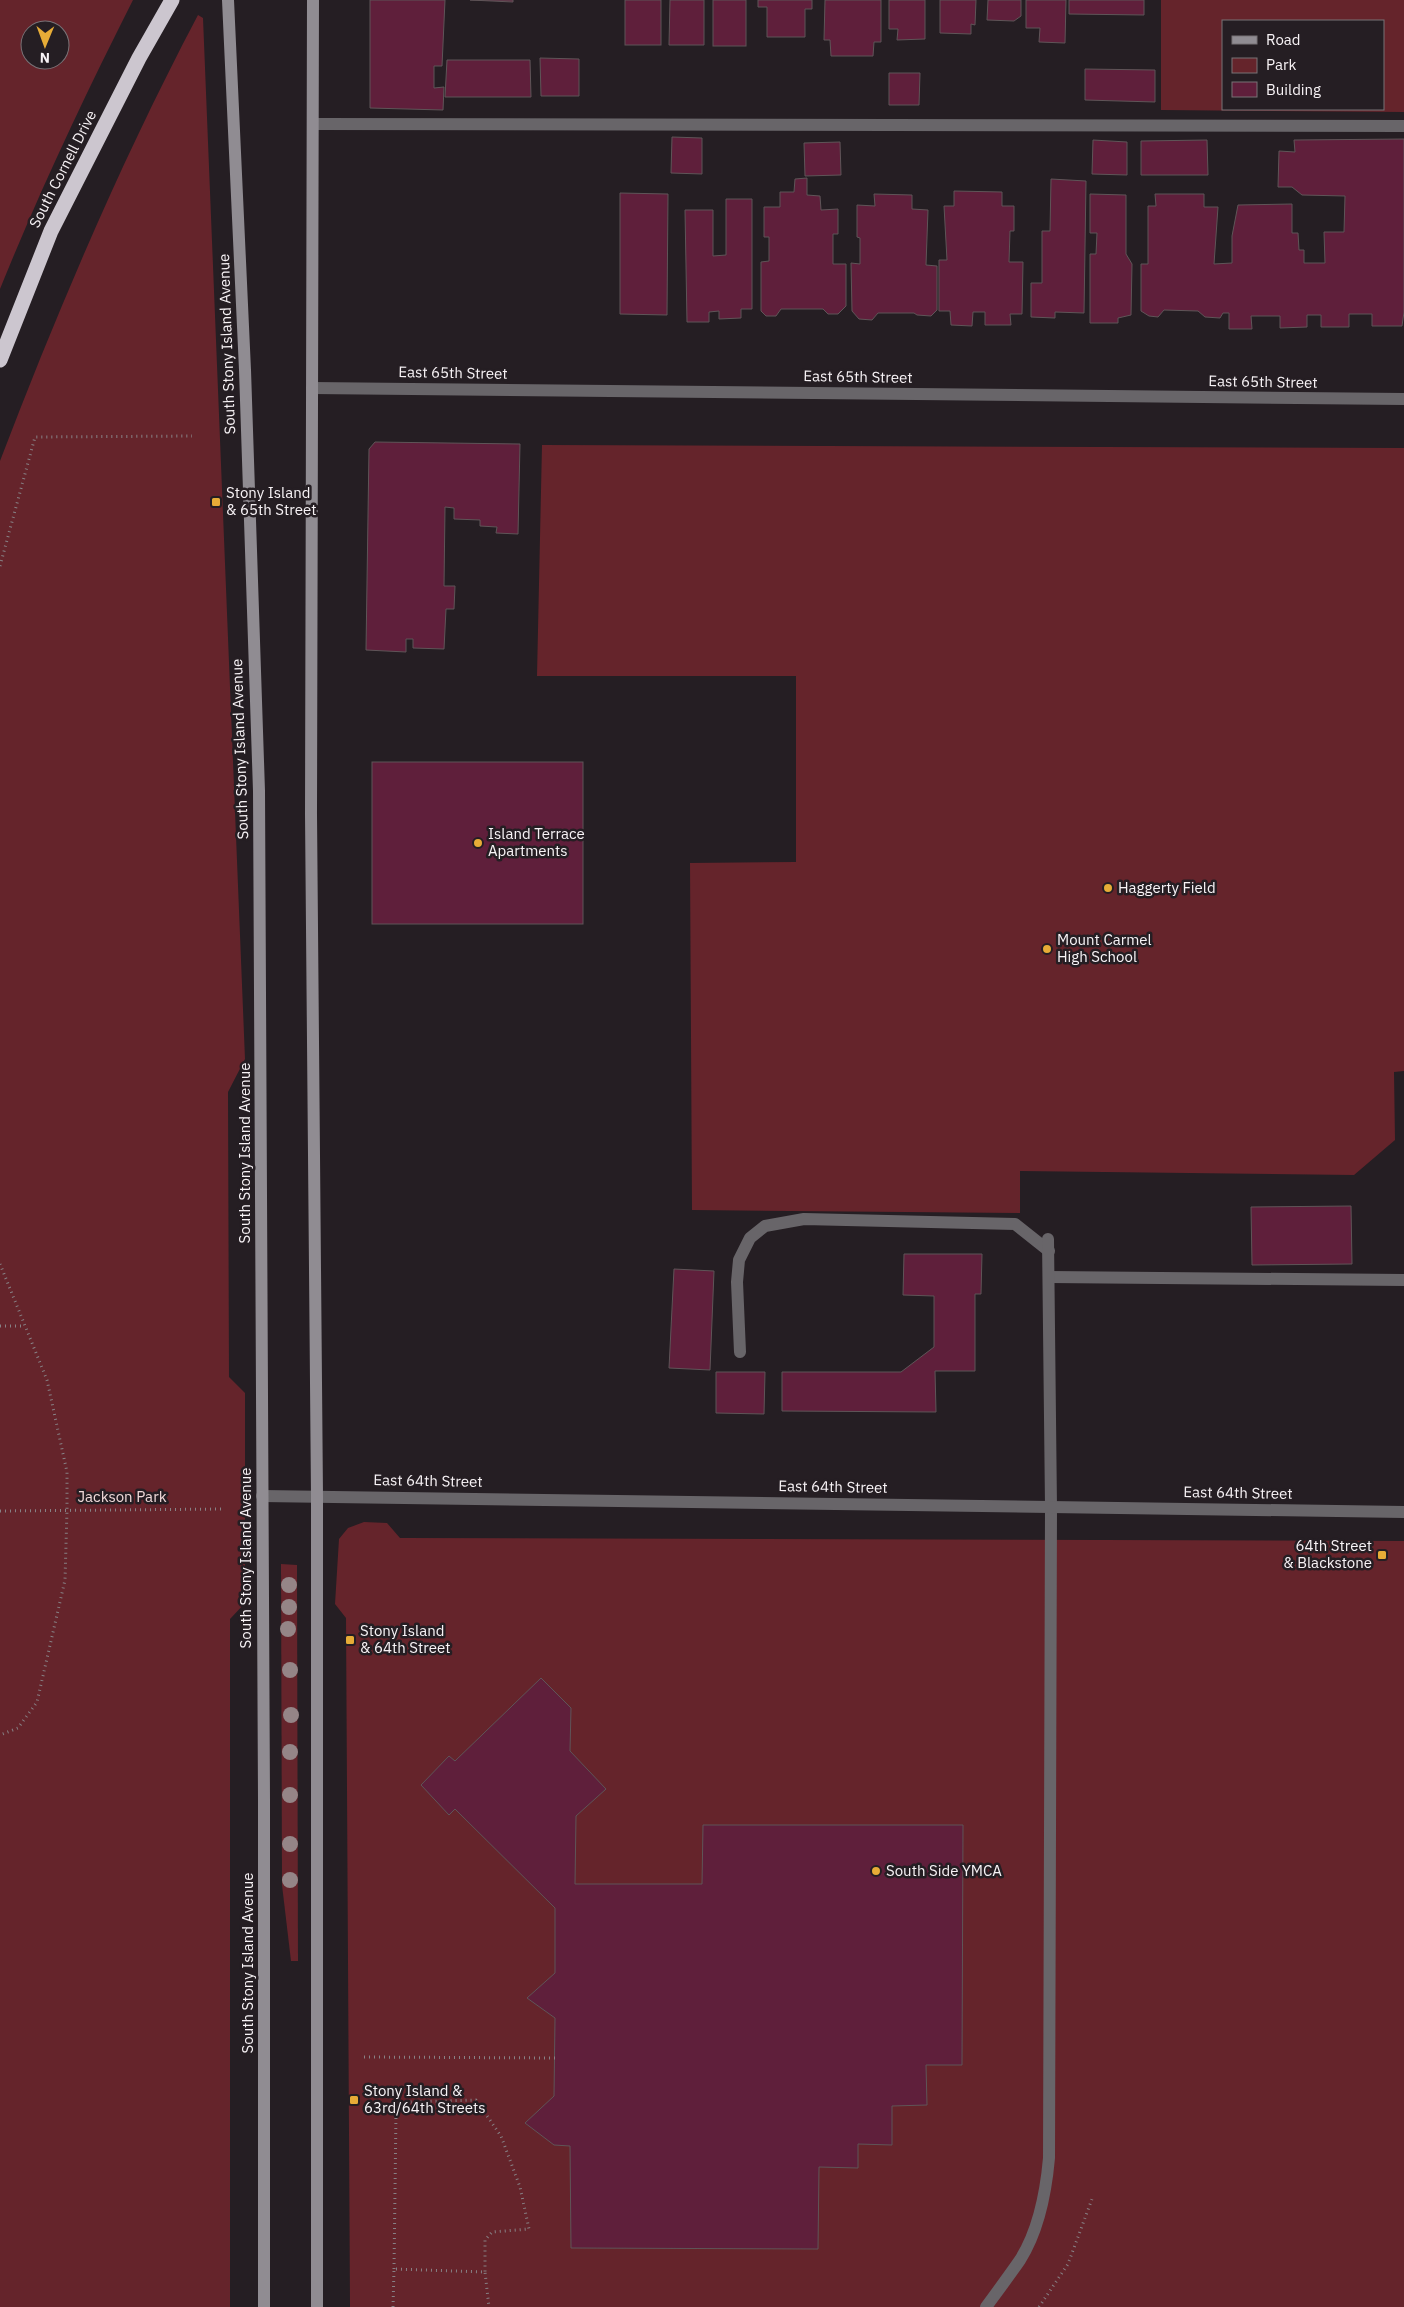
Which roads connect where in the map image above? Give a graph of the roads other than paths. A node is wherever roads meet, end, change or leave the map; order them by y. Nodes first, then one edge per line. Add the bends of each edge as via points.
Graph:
1 (172, 0) edge
2 (228, 0) edge
3 (313, 0) edge
4 (313, 124) junction
5 (1404, 126) edge
6 (0, 360) edge
7 (312, 388) junction
8 (1404, 399) edge
9 (1049, 1276) junction
10 (1404, 1280) edge
11 (740, 1352) dead end
12 (262, 1496) junction
13 (317, 1496) junction
14 (1051, 1507) junction
15 (1404, 1512) edge
16 (264, 2307) edge
17 (317, 2307) edge
18 (986, 2307) edge

1 - 6 highway, South Cornell Drive via 51,230
2 - 12 main road, South Stony Island Avenue via 259,791
3 - 4 main road
4 - 5 street
4 - 7 main road
7 - 8 street, East 65th Street
7 - 13 main road via 311,814
9 - 10 street
9 - 11 street via 1048,1245 1015,1224 804,1219 765,1226 750,1238 739,1260
9 - 14 street
12 - 13 street, East 64th Street
12 - 16 main road, South Stony Island Avenue
13 - 14 street, East 64th Street
13 - 17 main road
14 - 15 street, East 64th Street
14 - 18 street via 1049,2158 1046,2192 1032,2234 1021,2259

